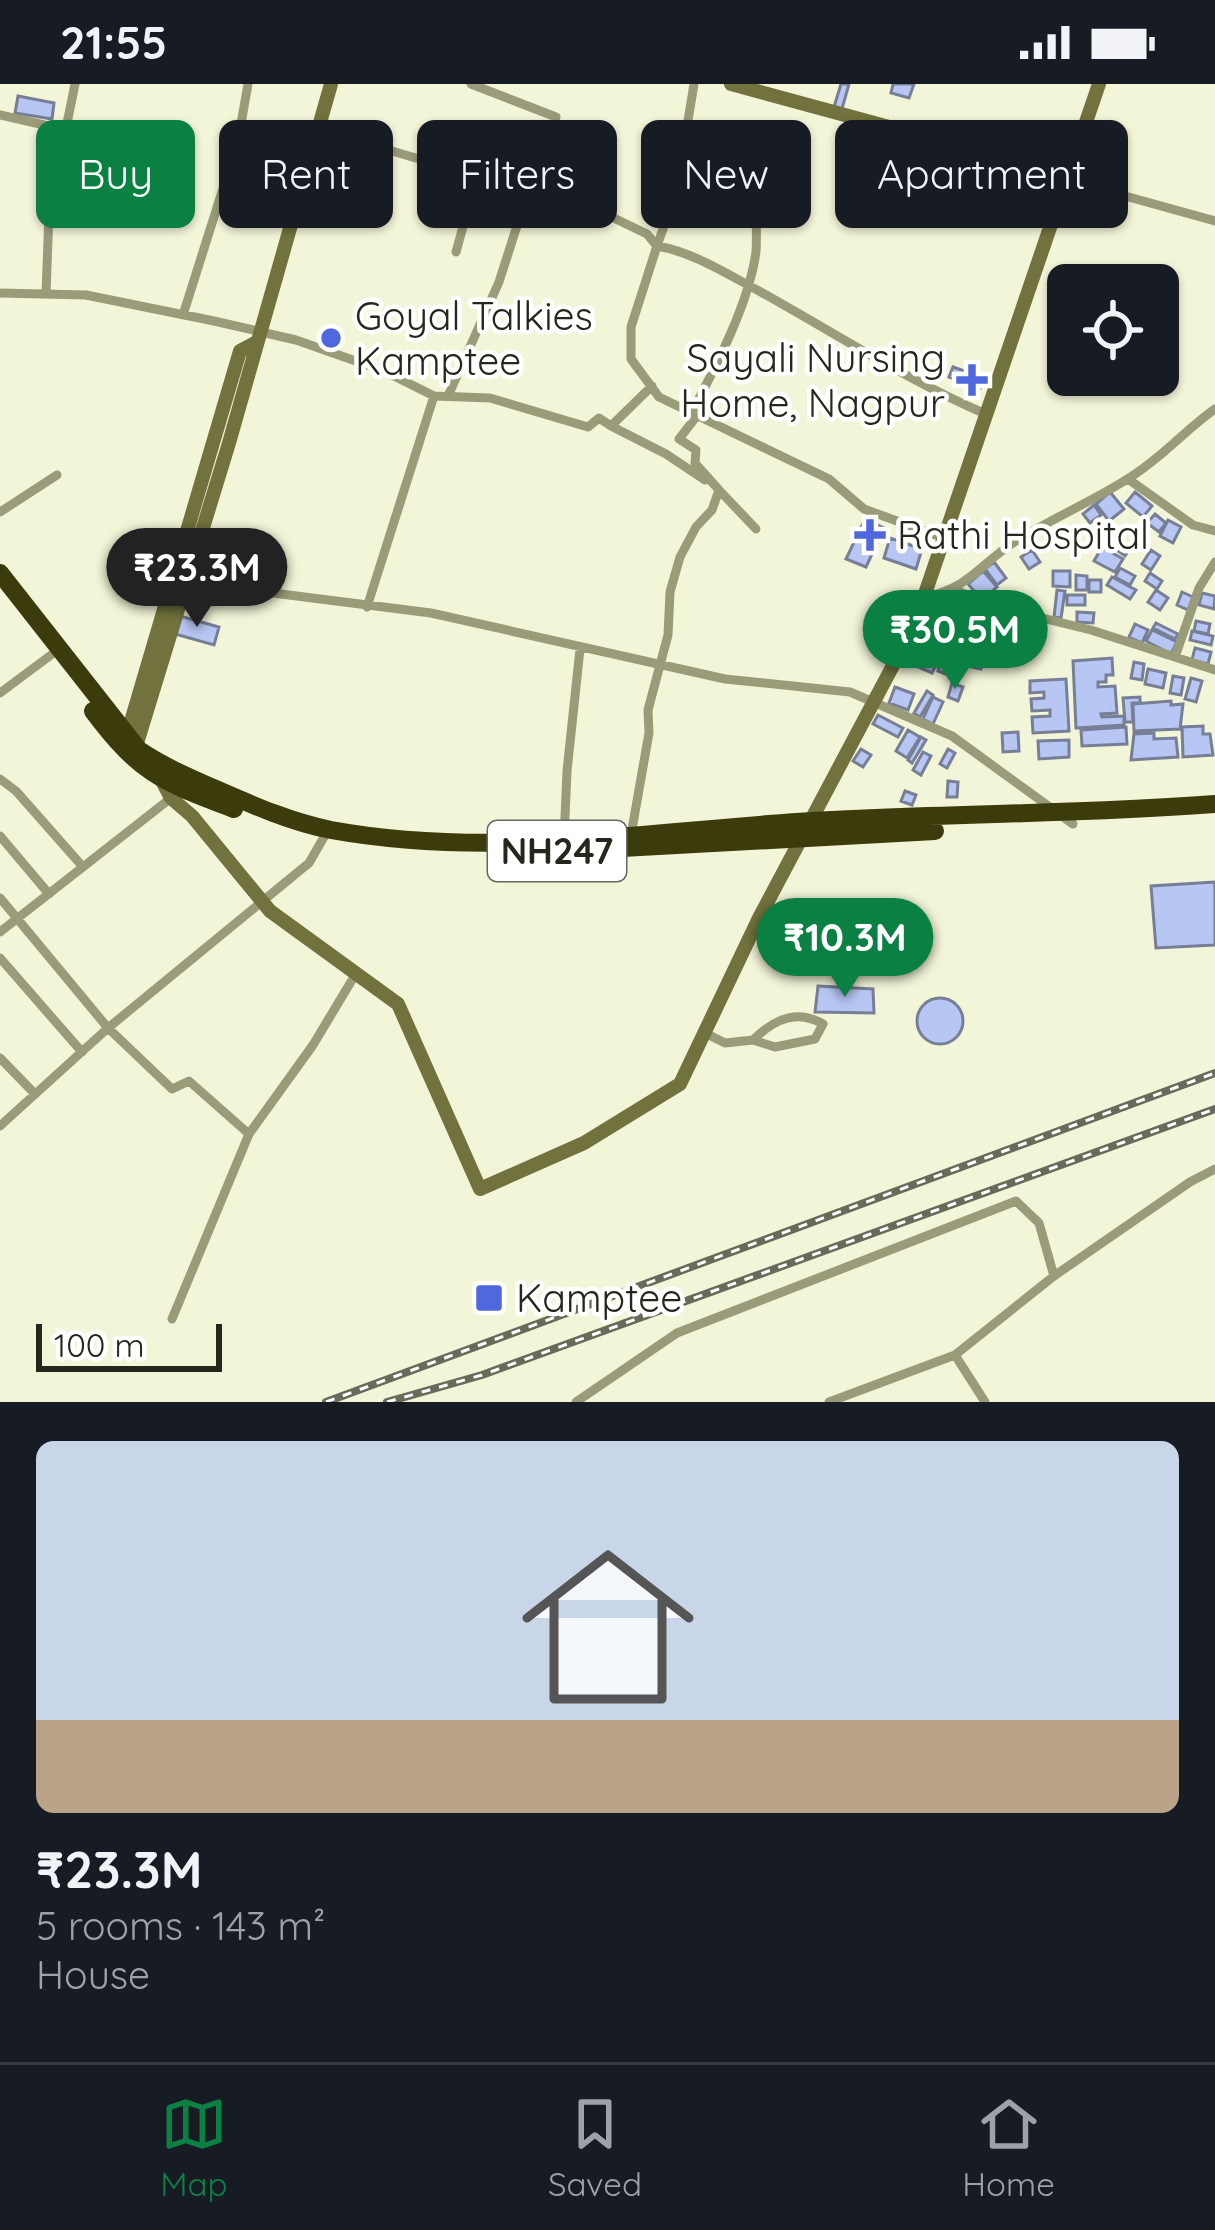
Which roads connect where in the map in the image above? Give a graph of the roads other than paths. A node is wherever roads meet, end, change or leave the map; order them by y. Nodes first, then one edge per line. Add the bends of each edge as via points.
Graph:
1 (75, 84) edge
2 (248, 84) edge
3 (331, 84) edge
4 (471, 84) edge
5 (694, 84) edge
6 (731, 84) edge
7 (1099, 84) edge
8 (0, 116) edge
9 (68, 120) edge
10 (320, 120) edge
11 (555, 120) edge
12 (686, 120) edge
13 (857, 120) edge
14 (1087, 120) edge
15 (36, 124) edge
16 (393, 151) edge
17 (1128, 197) edge
18 (617, 219) edge
19 (1215, 221) edge
20 (48, 228) edge
21 (290, 228) edge
22 (516, 228) edge
23 (663, 228) edge
24 (756, 228) edge
25 (1052, 228) edge
26 (657, 246) junction
27 (456, 252) dead end
28 (746, 285) junction
29 (0, 293) edge
30 (46, 294) junction
31 (183, 315) junction
32 (259, 337) junction
33 (652, 386) junction
34 (434, 396) junction
35 (448, 397) junction
36 (1215, 409) edge
37 (988, 415) junction
38 (694, 416) junction
39 (611, 426) junction
40 (57, 475) dead end
41 (1128, 479) junction
42 (719, 490) junction
43 (0, 512) edge
44 (756, 530) dead end
45 (1215, 531) edge
46 (944, 538) junction
47 (1215, 562) edge
48 (189, 572) junction
49 (0, 573) edge
50 (0, 590) edge
51 (956, 590) junction
52 (923, 598) junction
53 (367, 607) junction
54 (580, 649) junction
55 (51, 656) junction
56 (1175, 657) junction
57 (658, 664) junction
58 (1215, 670) edge
59 (1, 690) edge
60 (874, 700) junction
61 (130, 747) junction
62 (155, 761) junction
63 (0, 779) edge
64 (166, 790) junction
65 (1215, 804) edge
66 (1215, 815) edge
67 (1065, 818) junction
68 (806, 830) junction
69 (327, 834) junction
70 (0, 836) edge
71 (564, 840) junction
72 (618, 840) junction
73 (83, 867) junction
74 (49, 894) junction
75 (0, 898) edge
76 (263, 902) junction
77 (17, 919) junction
78 (0, 932) edge
79 (0, 958) edge
80 (355, 976) junction
81 (108, 1028) junction
82 (707, 1034) junction
83 (753, 1040) junction
84 (82, 1052) junction
85 (0, 1058) edge
86 (35, 1094) junction
87 (0, 1126) edge
88 (249, 1134) junction
89 (1215, 1169) edge
90 (1054, 1276) junction
91 (172, 1319) dead end
92 (955, 1355) junction
93 (576, 1402) edge
94 (829, 1402) edge
95 (985, 1402) edge

1 - 9 street
2 - 31 street
3 - 10 street
4 - 11 street
5 - 12 street
6 - 13 street
7 - 14 street
8 - 15 street
16 - 27 street via 477,176
17 - 19 street
18 - 26 street
20 - 30 street
21 - 32 street
22 - 35 street
23 - 26 street
24 - 28 street
25 - 37 street
26 - 28 street
26 - 33 street via 631,327 631,359
28 - 37 street
28 - 38 street
29 - 30 street
30 - 31 street
31 - 32 street
32 - 34 street via 296,340
32 - 48 street
32 - 61 street via 240,351
33 - 38 street
33 - 39 street
34 - 35 street
34 - 53 street
35 - 39 street via 490,398 588,427 599,418
36 - 41 street
37 - 46 street
38 - 42 street via 680,439 696,450 695,463
38 - 46 street via 829,478 864,508
39 - 42 street
40 - 43 street
41 - 45 street via 1193,525
41 - 51 street via 1012,543
42 - 44 street
42 - 57 street via 680,557
46 - 52 street
47 - 56 street
48 - 53 street
48 - 61 street
49 - 61 highway, NH247
50 - 55 highway, NH247
51 - 52 street
51 - 56 street
52 - 60 street
53 - 54 street
54 - 57 street
54 - 71 street
55 - 59 street
55 - 61 highway, NH247
56 - 58 street
57 - 60 street
57 - 72 street
60 - 67 street via 952,736
60 - 68 street
61 - 62 highway, NH247
61 - 64 highway, NH247
62 - 64 street
62 - 69 highway, NH247
63 - 73 street
64 - 69 highway, NH247 via 299,834
64 - 73 street
64 - 76 street
65 - 67 highway, NH247
66 - 67 highway, NH247
67 - 68 highway, NH247
68 - 72 highway, NH247
68 - 82 street
69 - 71 highway, NH247
69 - 72 highway, NH247 via 432,855
69 - 76 street via 309,863
70 - 74 street
71 - 72 highway, NH247
73 - 74 street
74 - 77 street
75 - 77 street
76 - 80 street
76 - 81 street
77 - 78 street
77 - 81 street
79 - 84 street
80 - 82 street via 398,1004 480,1189 584,1143 680,1084
80 - 88 street
81 - 84 street
81 - 88 street via 172,1089 189,1081
82 - 83 street via 725,1043
83 - 83 street via 784,1018 824,1024 815,1039 799,1044
84 - 86 street
85 - 86 street
86 - 87 street
88 - 91 street
89 - 90 street
90 - 92 street
90 - 93 street via 1039,1223 1016,1201 677,1334
92 - 94 street
92 - 95 street

